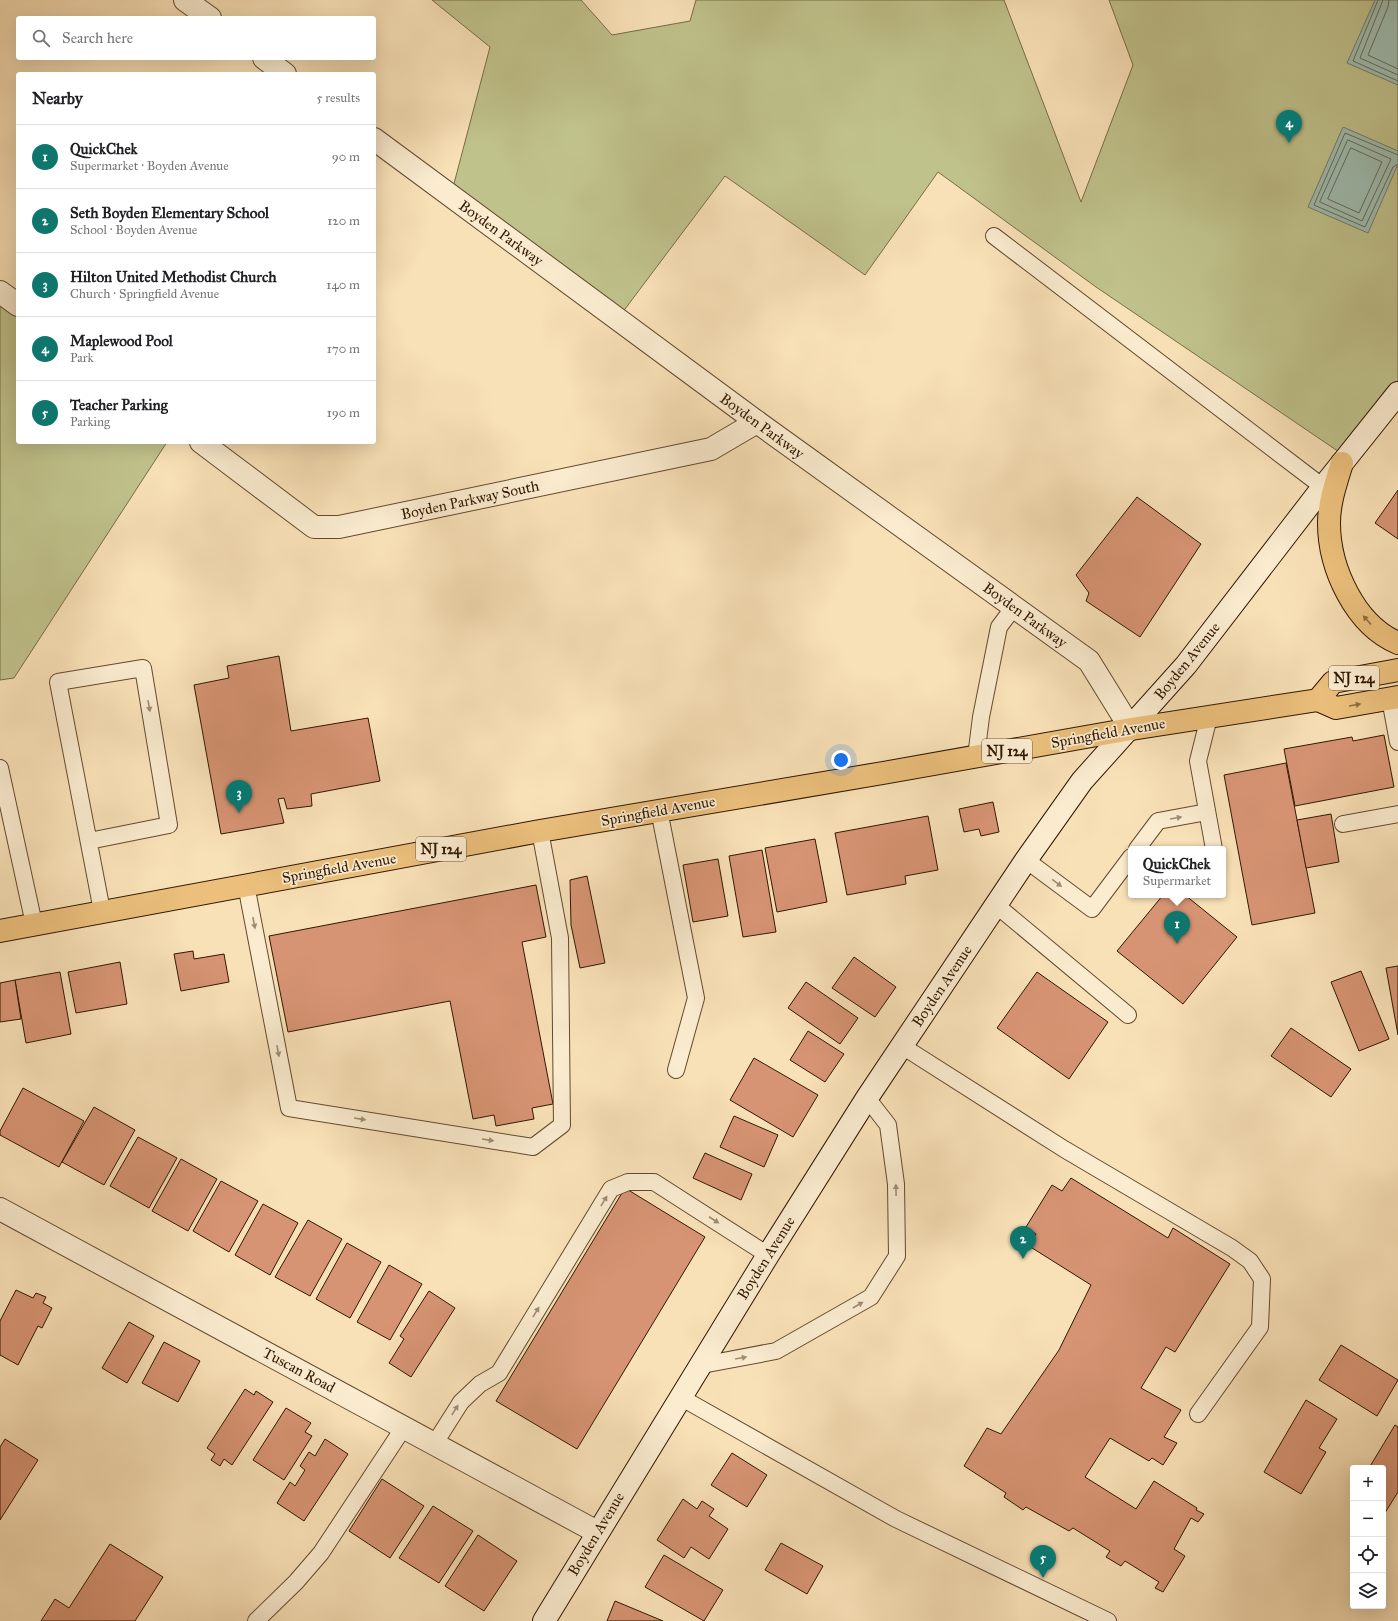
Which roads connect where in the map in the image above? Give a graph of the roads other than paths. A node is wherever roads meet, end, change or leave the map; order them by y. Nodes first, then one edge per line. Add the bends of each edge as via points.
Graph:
1 (185, 0) edge
2 (207, 16) edge
3 (267, 60) edge
4 (282, 72) edge
5 (376, 140) edge
6 (994, 236) dead end
7 (0, 292) edge
8 (16, 304) edge
9 (1398, 393) edge
10 (757, 422) junction
11 (204, 444) edge
12 (1342, 463) junction
13 (1323, 487) junction
14 (1014, 607) junction
15 (1398, 643) edge
16 (1398, 670) edge
17 (1394, 698) edge
18 (1318, 700) junction
19 (1209, 717) junction
20 (1131, 729) junction
21 (1398, 742) edge
22 (976, 756) junction
23 (0, 768) edge
24 (659, 810) junction
25 (1207, 812) junction
26 (1398, 814) edge
27 (1344, 824) dead end
28 (540, 831) junction
29 (89, 841) junction
30 (1139, 846) edge
31 (1213, 846) edge
32 (1026, 860) junction
33 (1128, 861) edge
34 (246, 885) junction
35 (996, 905) junction
36 (102, 911) junction
37 (34, 924) junction
38 (0, 931) edge
39 (1128, 1015) dead end
40 (902, 1046) junction
41 (676, 1070) dead end
42 (867, 1098) junction
43 (0, 1209) edge
44 (768, 1255) junction
45 (702, 1364) junction
46 (680, 1397) junction
47 (1198, 1414) dead end
48 (404, 1427) junction
49 (435, 1443) junction
50 (597, 1532) junction
51 (256, 1621) edge
52 (544, 1621) edge
53 (1108, 1621) edge

1 - 2 street
3 - 4 street
5 - 10 street, Boyden Parkway
6 - 13 lane
7 - 8 street
9 - 12 street, Boyden Avenue
10 - 11 street, Boyden Parkway South via 711,449 340,527 314,527
10 - 14 street, Boyden Parkway
12 - 13 street, Boyden Avenue
15 -> 12 main road via 1378,631 1357,609 1342,582 1332,554 1329,524 1332,493
13 - 20 street, Boyden Avenue via 1186,665
14 - 20 street, Boyden Parkway via 1089,661
14 - 22 lane via 999,627
16 - 18 main road, NJ 124 via 1333,682
18 -> 17 main road, NJ 124 via 1336,708
17 - 21 lane
18 - 19 main road, Springfield Avenue / NJ 124
19 - 20 main road, Springfield Avenue / NJ 124
19 - 25 lane via 1198,761
20 - 22 main road, Springfield Avenue / NJ 124
20 - 32 street, Boyden Avenue via 1082,781
22 - 24 main road, Springfield Avenue / NJ 124
23 - 37 lane
24 - 28 main road, Springfield Avenue / NJ 124
24 - 41 lane via 696,998
30 -> 25 lane via 1158,821
25 - 31 lane
26 - 27 lane
28 - 34 main road, Springfield Avenue / NJ 124
34 -> 28 lane via 289,1108 533,1147 562,1125 560,938
29 -> 29 lane via 58,682 143,668 169,825
29 - 36 lane
32 -> 33 lane via 1092,909
32 - 35 street, Boyden Avenue
34 - 36 main road, Springfield Avenue / NJ 124
35 - 39 lane
35 - 40 street, Boyden Avenue
36 - 37 main road, Springfield Avenue / NJ 124
37 - 38 main road, Springfield Avenue / NJ 124
40 - 42 street, Boyden Avenue
40 - 47 lane via 1064,1149 1250,1261 1262,1279 1260,1327
42 - 44 street, Boyden Avenue
45 -> 42 lane via 776,1351 871,1297 897,1256 896,1184 888,1125
43 - 48 street, Tuscan Road
44 - 45 street, Boyden Avenue
49 -> 44 lane via 461,1402 480,1384 499,1373 611,1189 628,1182 654,1182
45 - 46 street, Boyden Avenue
46 - 50 street, Boyden Avenue
46 - 53 lane via 896,1519
48 - 49 street, Tuscan Road
48 - 51 lane via 321,1553
49 - 50 street, Tuscan Road
50 - 52 street, Boyden Avenue

